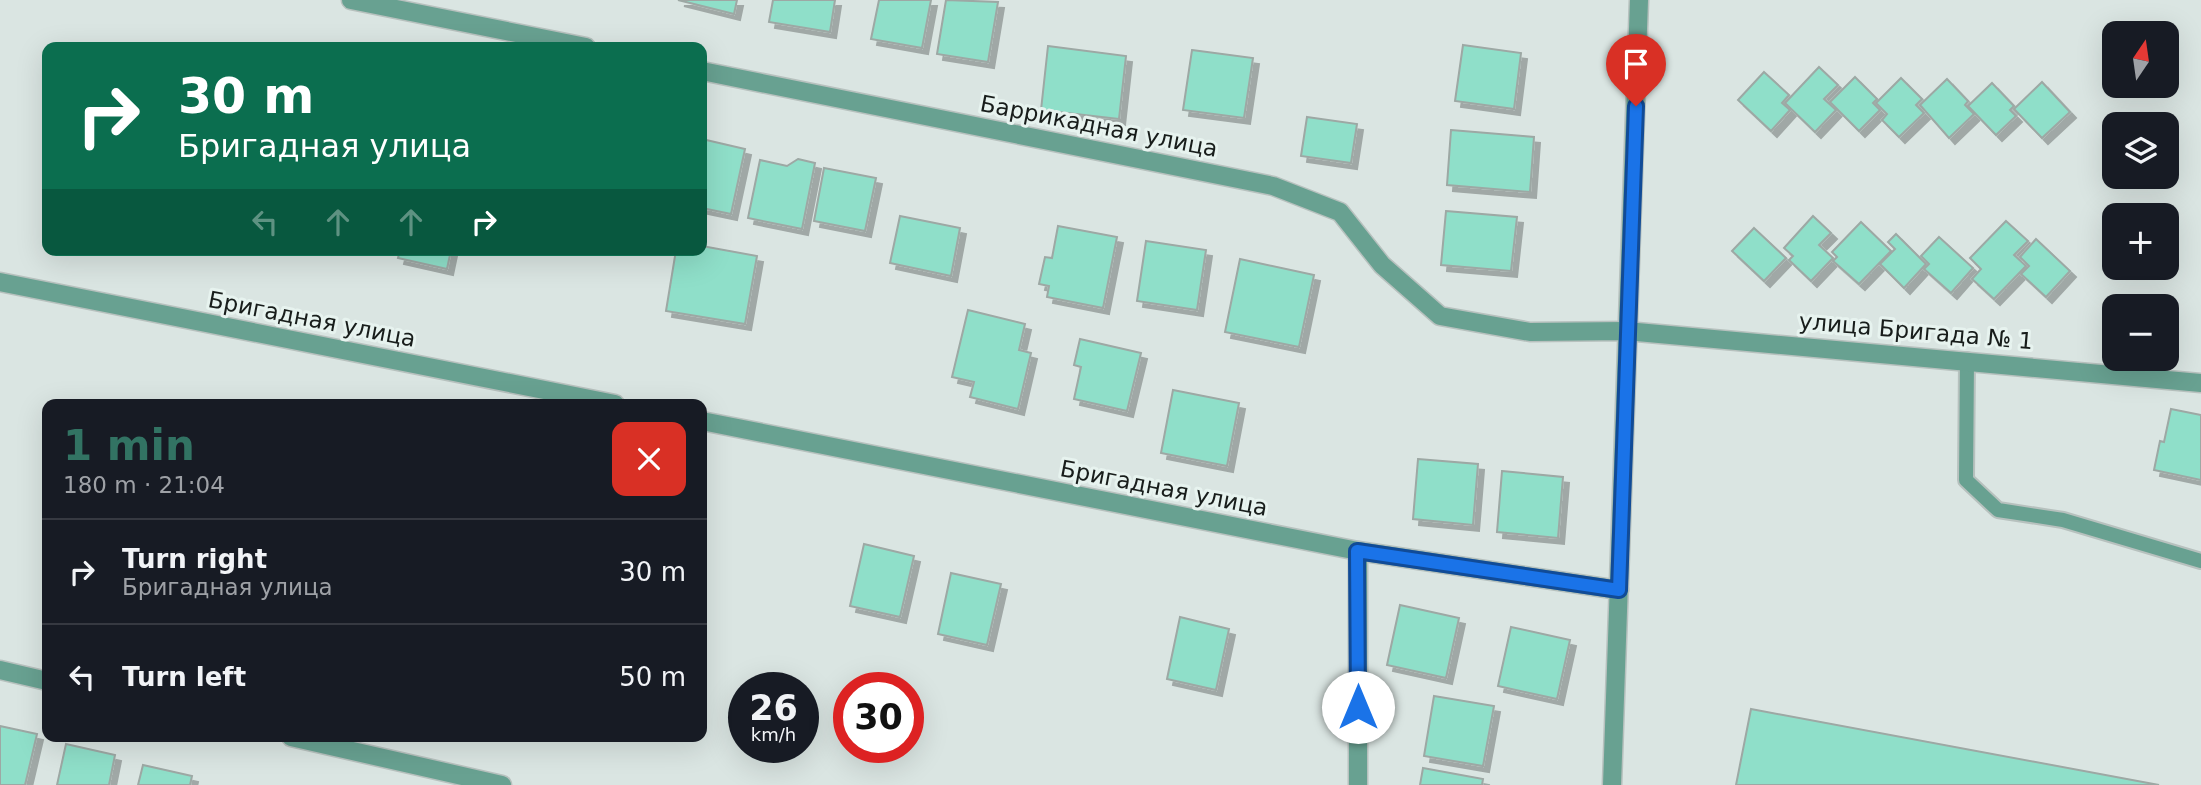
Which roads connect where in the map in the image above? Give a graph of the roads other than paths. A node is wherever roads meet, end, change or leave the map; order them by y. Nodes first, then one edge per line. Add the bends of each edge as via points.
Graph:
1 (351, 0) edge
2 (1639, 0) edge
3 (561, 42) edge
4 (707, 72) edge
5 (0, 282) edge
6 (1626, 331) junction
7 (1967, 360) junction
8 (2201, 383) edge
9 (590, 399) edge
10 (707, 422) edge
11 (1357, 551) junction
12 (2201, 561) edge
13 (1619, 590) junction
14 (0, 670) edge
15 (42, 680) edge
16 (314, 742) edge
17 (502, 785) edge
18 (1358, 785) edge
19 (1612, 785) edge

1 - 3 street
2 - 6 street
4 - 6 street, Баррикадная улица via 1273,186 1340,212 1382,265 1440,316 1530,332
5 - 9 street, Бригадная улица
6 - 7 street, улица Бригада № 1
6 - 13 street
7 - 8 street, улица Бригада № 1
7 - 12 lane via 1966,481 1998,510 2063,520
10 - 11 street, Бригадная улица
11 - 13 street, Бригадная улица
11 - 18 street
13 - 19 street
14 - 15 street
16 - 17 street

